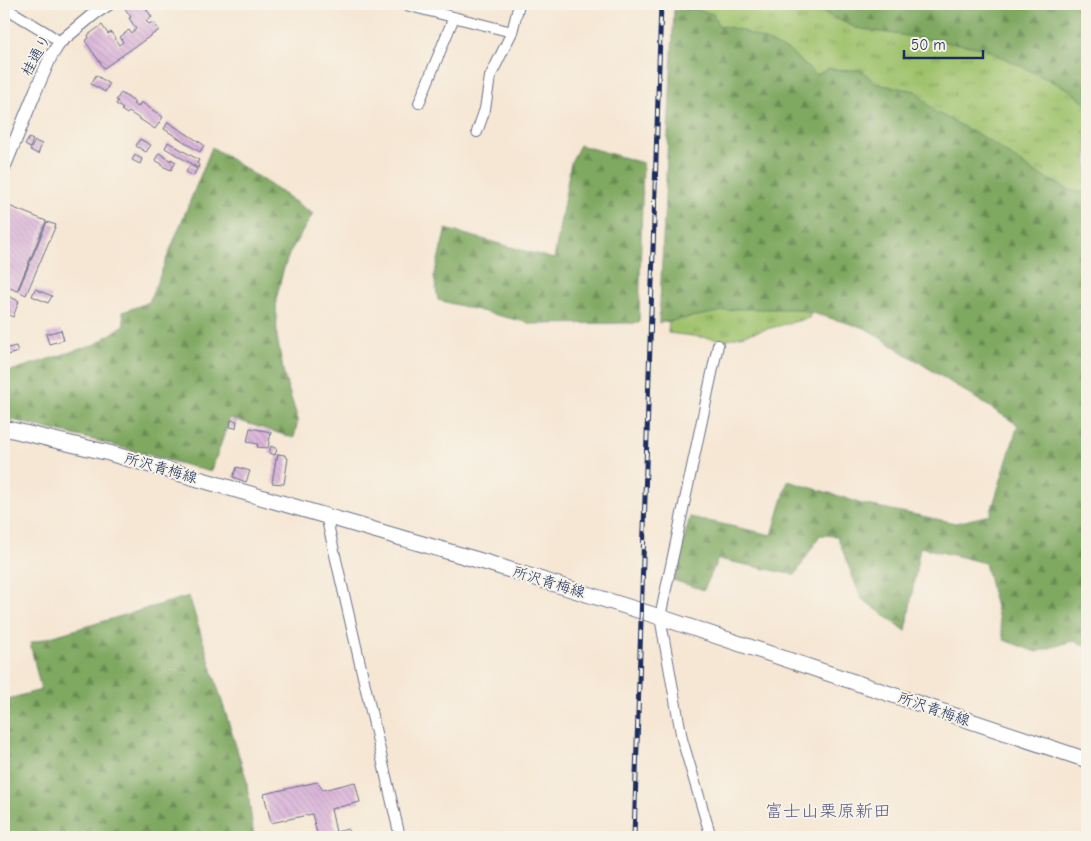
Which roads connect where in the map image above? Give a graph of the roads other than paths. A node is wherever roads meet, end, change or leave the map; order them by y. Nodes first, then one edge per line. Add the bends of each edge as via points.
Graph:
1 (109, 4) edge
2 (402, 4) edge
3 (519, 4) edge
4 (4, 7) edge
5 (454, 17) junction
6 (512, 32) junction
7 (60, 42) junction
8 (419, 103) dead end
9 (477, 132) dead end
10 (4, 168) edge
11 (718, 344) dead end
12 (4, 428) edge
13 (326, 516) junction
14 (660, 616) junction
15 (1087, 760) edge
16 (400, 837) edge
17 (710, 837) edge

1 - 7 street, 桂通り
2 - 5 street
3 - 6 street
4 - 7 street
5 - 6 street
5 - 8 street
6 - 9 street via 490,77
7 - 10 street, 桂通り via 51,56
11 - 14 street
12 - 13 main road, 所沢青梅線 via 109,453
13 - 14 main road, 所沢青梅線
13 - 16 street
14 - 15 main road, 所沢青梅線
14 - 17 street via 682,739

